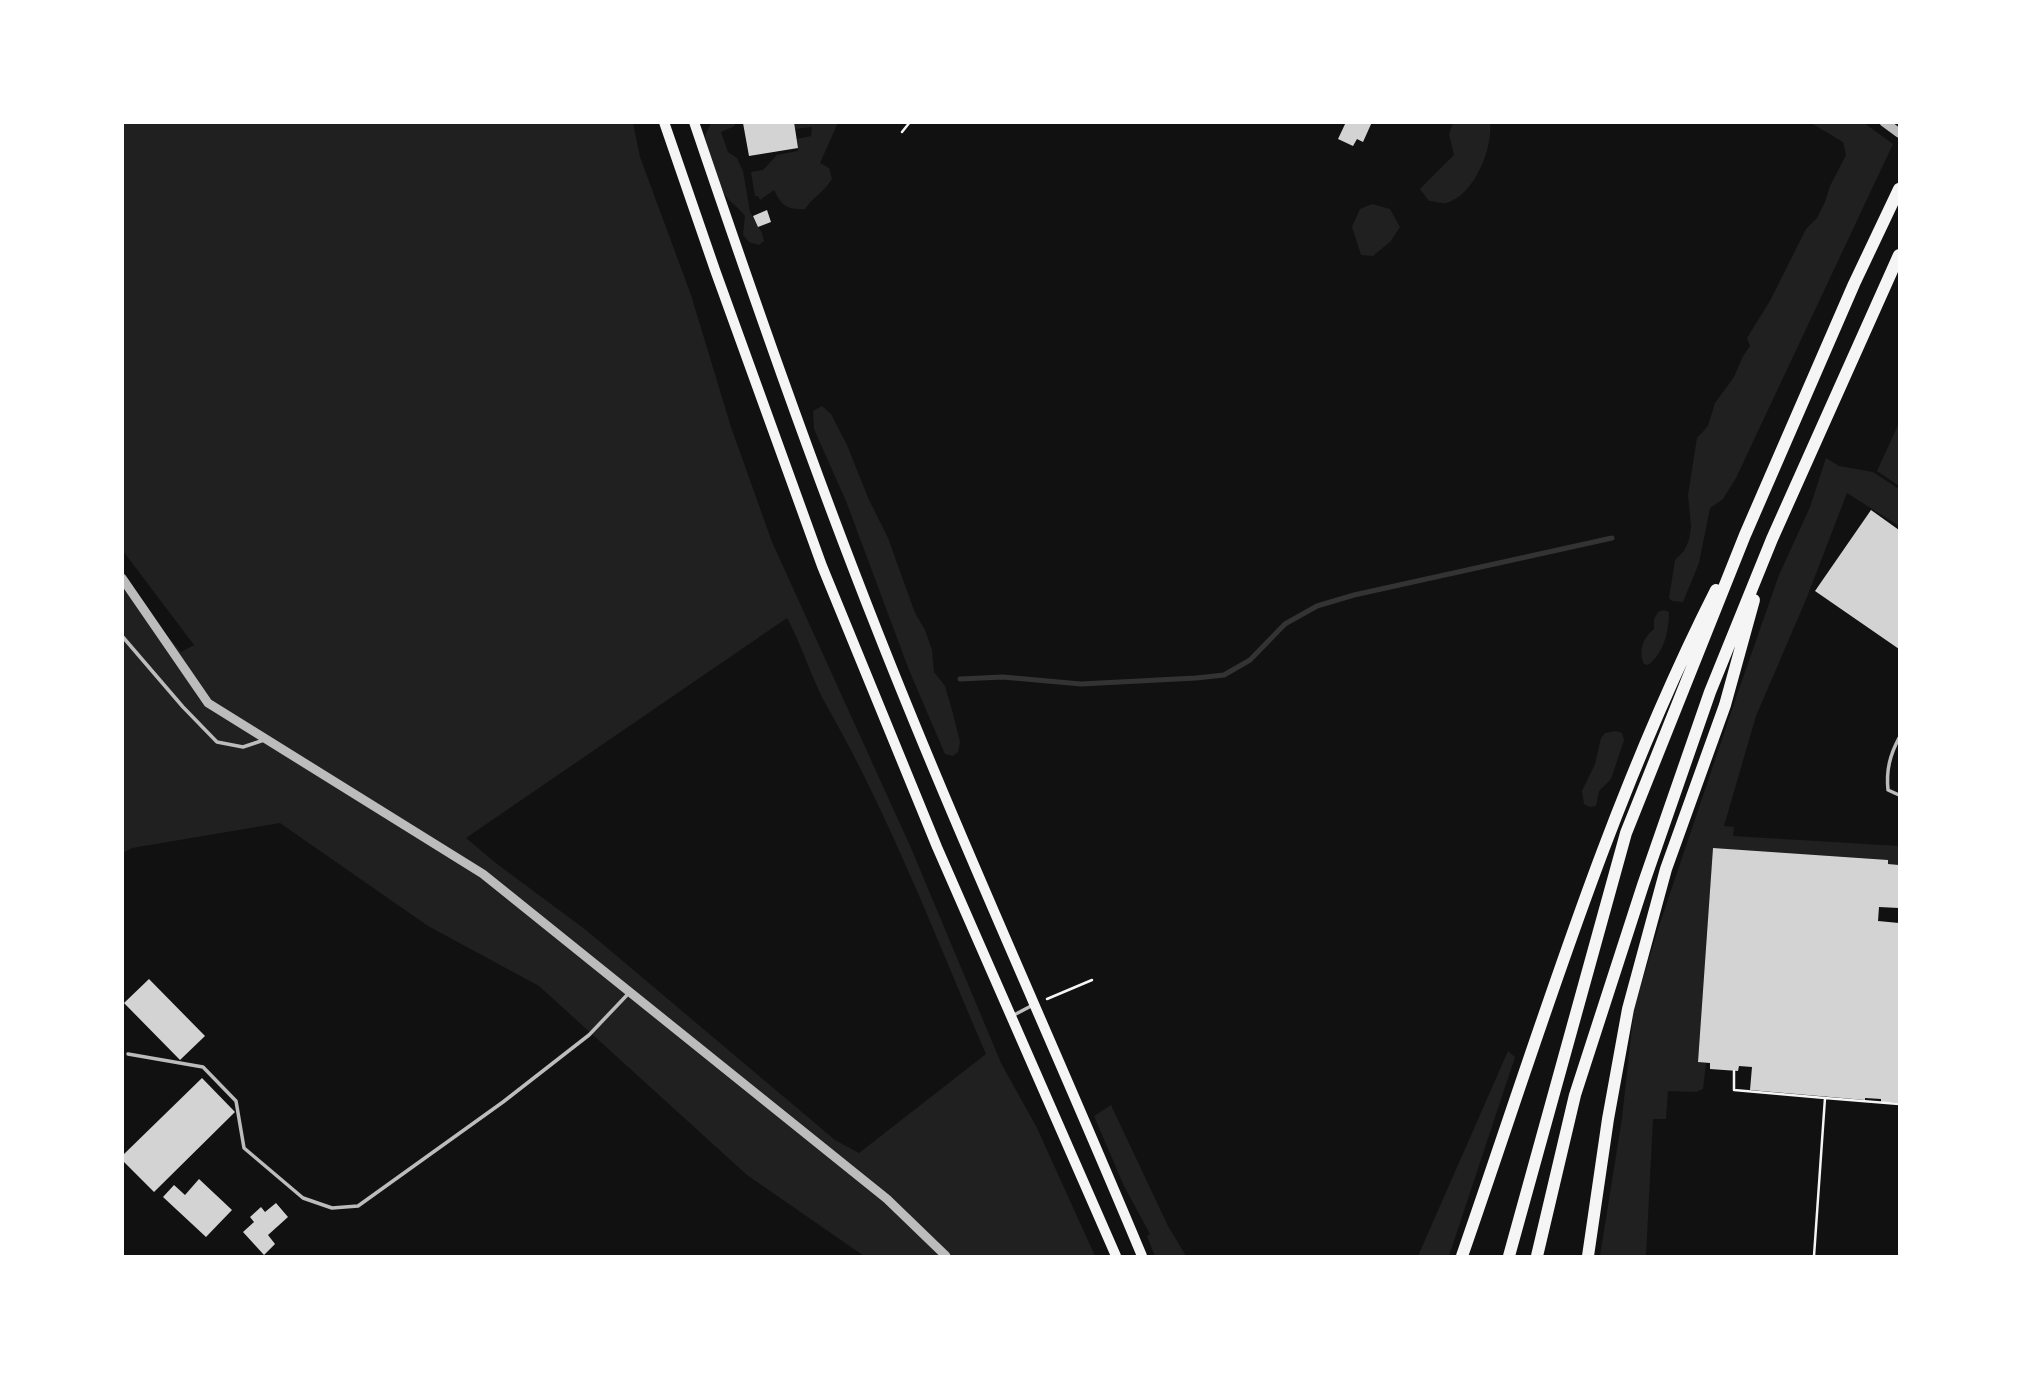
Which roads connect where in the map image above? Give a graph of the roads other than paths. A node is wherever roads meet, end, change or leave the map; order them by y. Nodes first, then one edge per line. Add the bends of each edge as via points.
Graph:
1 (664, 122) edge
2 (694, 122) edge
3 (1884, 122) edge
4 (1899, 133) edge
5 (1899, 188) edge
6 (1899, 255) edge
7 (1758, 505) junction
8 (1772, 538) junction
9 (122, 579) edge
10 (122, 636) edge
11 (1899, 738) edge
12 (266, 739) junction
13 (1899, 795) edge
14 (630, 993) junction
15 (1034, 1004) junction
16 (1010, 1017) junction
17 (128, 1054) dead end
18 (946, 1256) edge
19 (1116, 1256) edge
20 (1142, 1256) edge
21 (1462, 1256) edge
22 (1510, 1256) edge
23 (1536, 1256) edge
24 (1588, 1256) edge

1 - 16 main road via 822,566
2 - 15 main road via 877,631
3 - 4 street
5 - 7 highway
6 - 8 highway
7 - 21 highway via 1686,648 1635,766
7 - 22 highway via 1626,833
8 - 23 highway via 1710,692 1643,885 1575,1095
8 - 24 highway via 1725,705 1666,869 1628,1009
9 - 12 street via 208,703
10 - 12 lane via 217,742 243,747
11 - 13 lane via 1887,780 1888,790
12 - 14 street via 483,874
14 - 17 lane via 589,1035 358,1206 332,1208 303,1198 244,1148 236,1101 203,1067
14 - 18 street via 887,1199
15 - 16 lane
15 - 20 main road
16 - 19 main road

